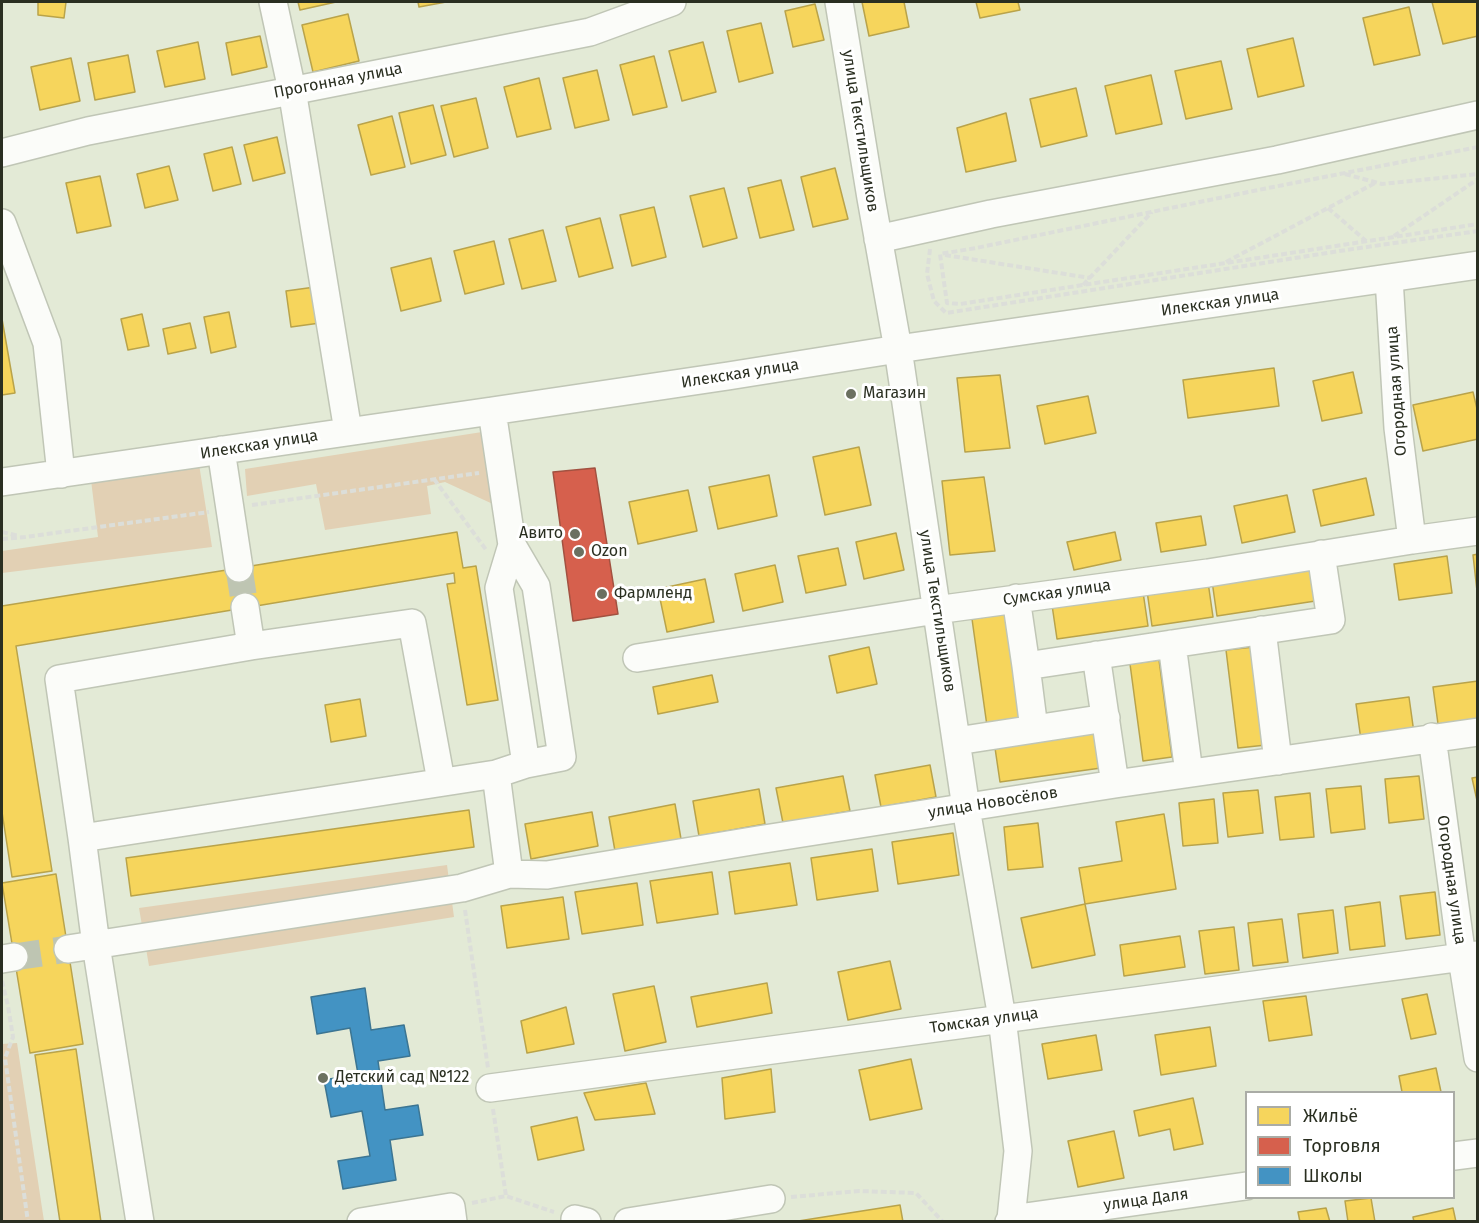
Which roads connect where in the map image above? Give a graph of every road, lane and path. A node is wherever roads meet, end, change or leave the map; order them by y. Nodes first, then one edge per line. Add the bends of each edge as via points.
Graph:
1 (273, 2) edge
2 (672, 2) edge
3 (839, 2) edge
4 (292, 90) junction
5 (1478, 115) edge
6 (1478, 147) edge
7 (2, 153) edge
8 (1344, 173) junction
9 (1478, 174) edge
10 (1478, 179) edge
11 (1377, 182) junction
12 (1328, 208) junction
13 (1152, 212) junction
14 (2, 223) edge
15 (1478, 224) edge
16 (1478, 231) edge
17 (1392, 237) junction
18 (878, 239) junction
19 (1366, 242) junction
20 (940, 245) dead end
21 (940, 254) junction
22 (1224, 264) junction
23 (1478, 265) edge
24 (1090, 278) junction
25 (1389, 278) junction
26 (1083, 285) junction
27 (898, 349) junction
28 (492, 411) junction
29 (348, 431) junction
30 (221, 450) junction
31 (501, 470) junction
32 (61, 474) junction
33 (434, 479) junction
34 (2, 482) edge
35 (230, 509) junction
36 (1478, 531) edge
37 (2, 532) edge
38 (25, 537) junction
39 (2, 539) edge
40 (1412, 540) junction
41 (513, 545) junction
42 (1321, 554) junction
43 (239, 568) tunnel mouth
44 (503, 575) junction
45 (1016, 598) junction
46 (245, 607) tunnel mouth
47 (936, 610) junction
48 (1262, 630) junction
49 (1172, 644) junction
50 (251, 646) junction
51 (1096, 655) junction
52 (637, 658) dead end
53 (1026, 666) junction
54 (1106, 718) junction
55 (1034, 729) junction
56 (1478, 732) edge
57 (1432, 737) junction
58 (957, 741) junction
59 (1278, 761) junction
60 (526, 764) junction
61 (1189, 773) junction
62 (496, 774) junction
63 (441, 781) junction
64 (1115, 784) junction
65 (966, 808) junction
66 (82, 837) junction
67 (509, 874) junction
68 (462, 888) junction
69 (96, 945) junction
70 (68, 949) tunnel mouth
71 (1470, 956) edge
72 (2, 981) edge
73 (1002, 1018) junction
74 (1478, 1058) edge
75 (490, 1088) junction
76 (1478, 1153) edge
77 (1455, 1156) edge
78 (1245, 1186) edge
79 (506, 1196) junction
80 (771, 1199) joint
81 (452, 1214) edge
82 (581, 1220) edge
83 (1010, 1220) edge
84 (28, 1221) edge
85 (140, 1221) edge
86 (361, 1221) edge
87 (628, 1221) edge
88 (943, 1221) edge

1 - 4 street
2 - 4 street, Прогонная улица via 590,33
3 - 18 street, улица Текстильщиков
4 - 7 street, Прогонная улица via 88,131
4 - 29 street
5 - 18 street via 1276,160
6 - 8 path
8 - 11 path
8 - 13 path
9 - 11 path
10 - 17 path
11 - 12 path
12 - 19 path
12 - 22 path
13 - 21 path
13 - 24 path
14 - 32 street via 47,343
15 - 17 path
16 - 20 path via 946,313 934,301 927,274 930,249
17 - 19 path
18 - 27 street, улица Текстильщиков
19 - 22 path
21 - 24 path
21 - 26 path via 946,303
22 - 26 path
23 - 25 street, Илекская улица
24 - 26 path
25 - 27 street, Илекская улица
25 - 40 street, Огородная улица via 1398,428
27 - 28 street, Илекская улица
27 - 47 street, улица Текстильщиков
28 - 29 street, Илекская улица
28 - 31 street
29 - 30 street, Илекская улица
30 - 32 street, Илекская улица
30 - 35 street
31 - 33 path
31 - 41 street
32 - 34 street, Илекская улица
33 - 35 path
33 - 44 path
35 - 38 path
35 - 43 street
36 - 40 street, Сумская улица
37 - 38 path
38 - 39 path
40 - 42 street, Сумская улица
41 - 44 street
41 - 60 street via 536,586 562,757
42 - 45 street, Сумская улица
42 - 48 street via 1331,620
44 - 60 street via 499,588
45 - 47 street, Сумская улица
45 - 53 street
46 - 50 street
47 - 52 street, Сумская улица
47 - 58 street, улица Текстильщиков
48 - 49 street
48 - 59 street
49 - 51 street
49 - 61 street
50 - 63 street via 412,623
50 - 66 street via 59,679
51 - 53 street
51 - 54 street
53 - 55 street
54 - 55 street
54 - 64 street
55 - 58 street
56 - 57 street, улица Новосёлов
57 - 59 street, улица Новосёлов
57 - 71 street, Огородная улица
58 - 65 street, улица Текстильщиков
59 - 61 street, улица Новосёлов
60 - 62 street
61 - 64 street, улица Новосёлов
62 - 63 street
62 - 67 street
63 - 66 street
64 - 65 street, улица Новосёлов
65 - 67 street, улица Новосёлов via 547,875
65 - 73 street, улица Текстильщиков
66 - 69 street
67 - 68 street, улица Новосёлов
68 - 69 street, улица Новосёлов
68 - 75 path
69 - 70 street, улица Новосёлов
69 - 85 street
71 - 73 street, Томская улица
71 - 74 street, Огородная улица
72 - 84 path via 13,1037 5,1058
73 - 75 street, Томская улица
73 - 83 street, улица Текстильщиков via 1018,1151
75 - 79 path
76 - 77 street
78 - 83 street, улица Даля
79 - 81 path
79 - 82 path
80 - 87 street
80 - 88 path via 860,1191 916,1193
81 - 86 street

